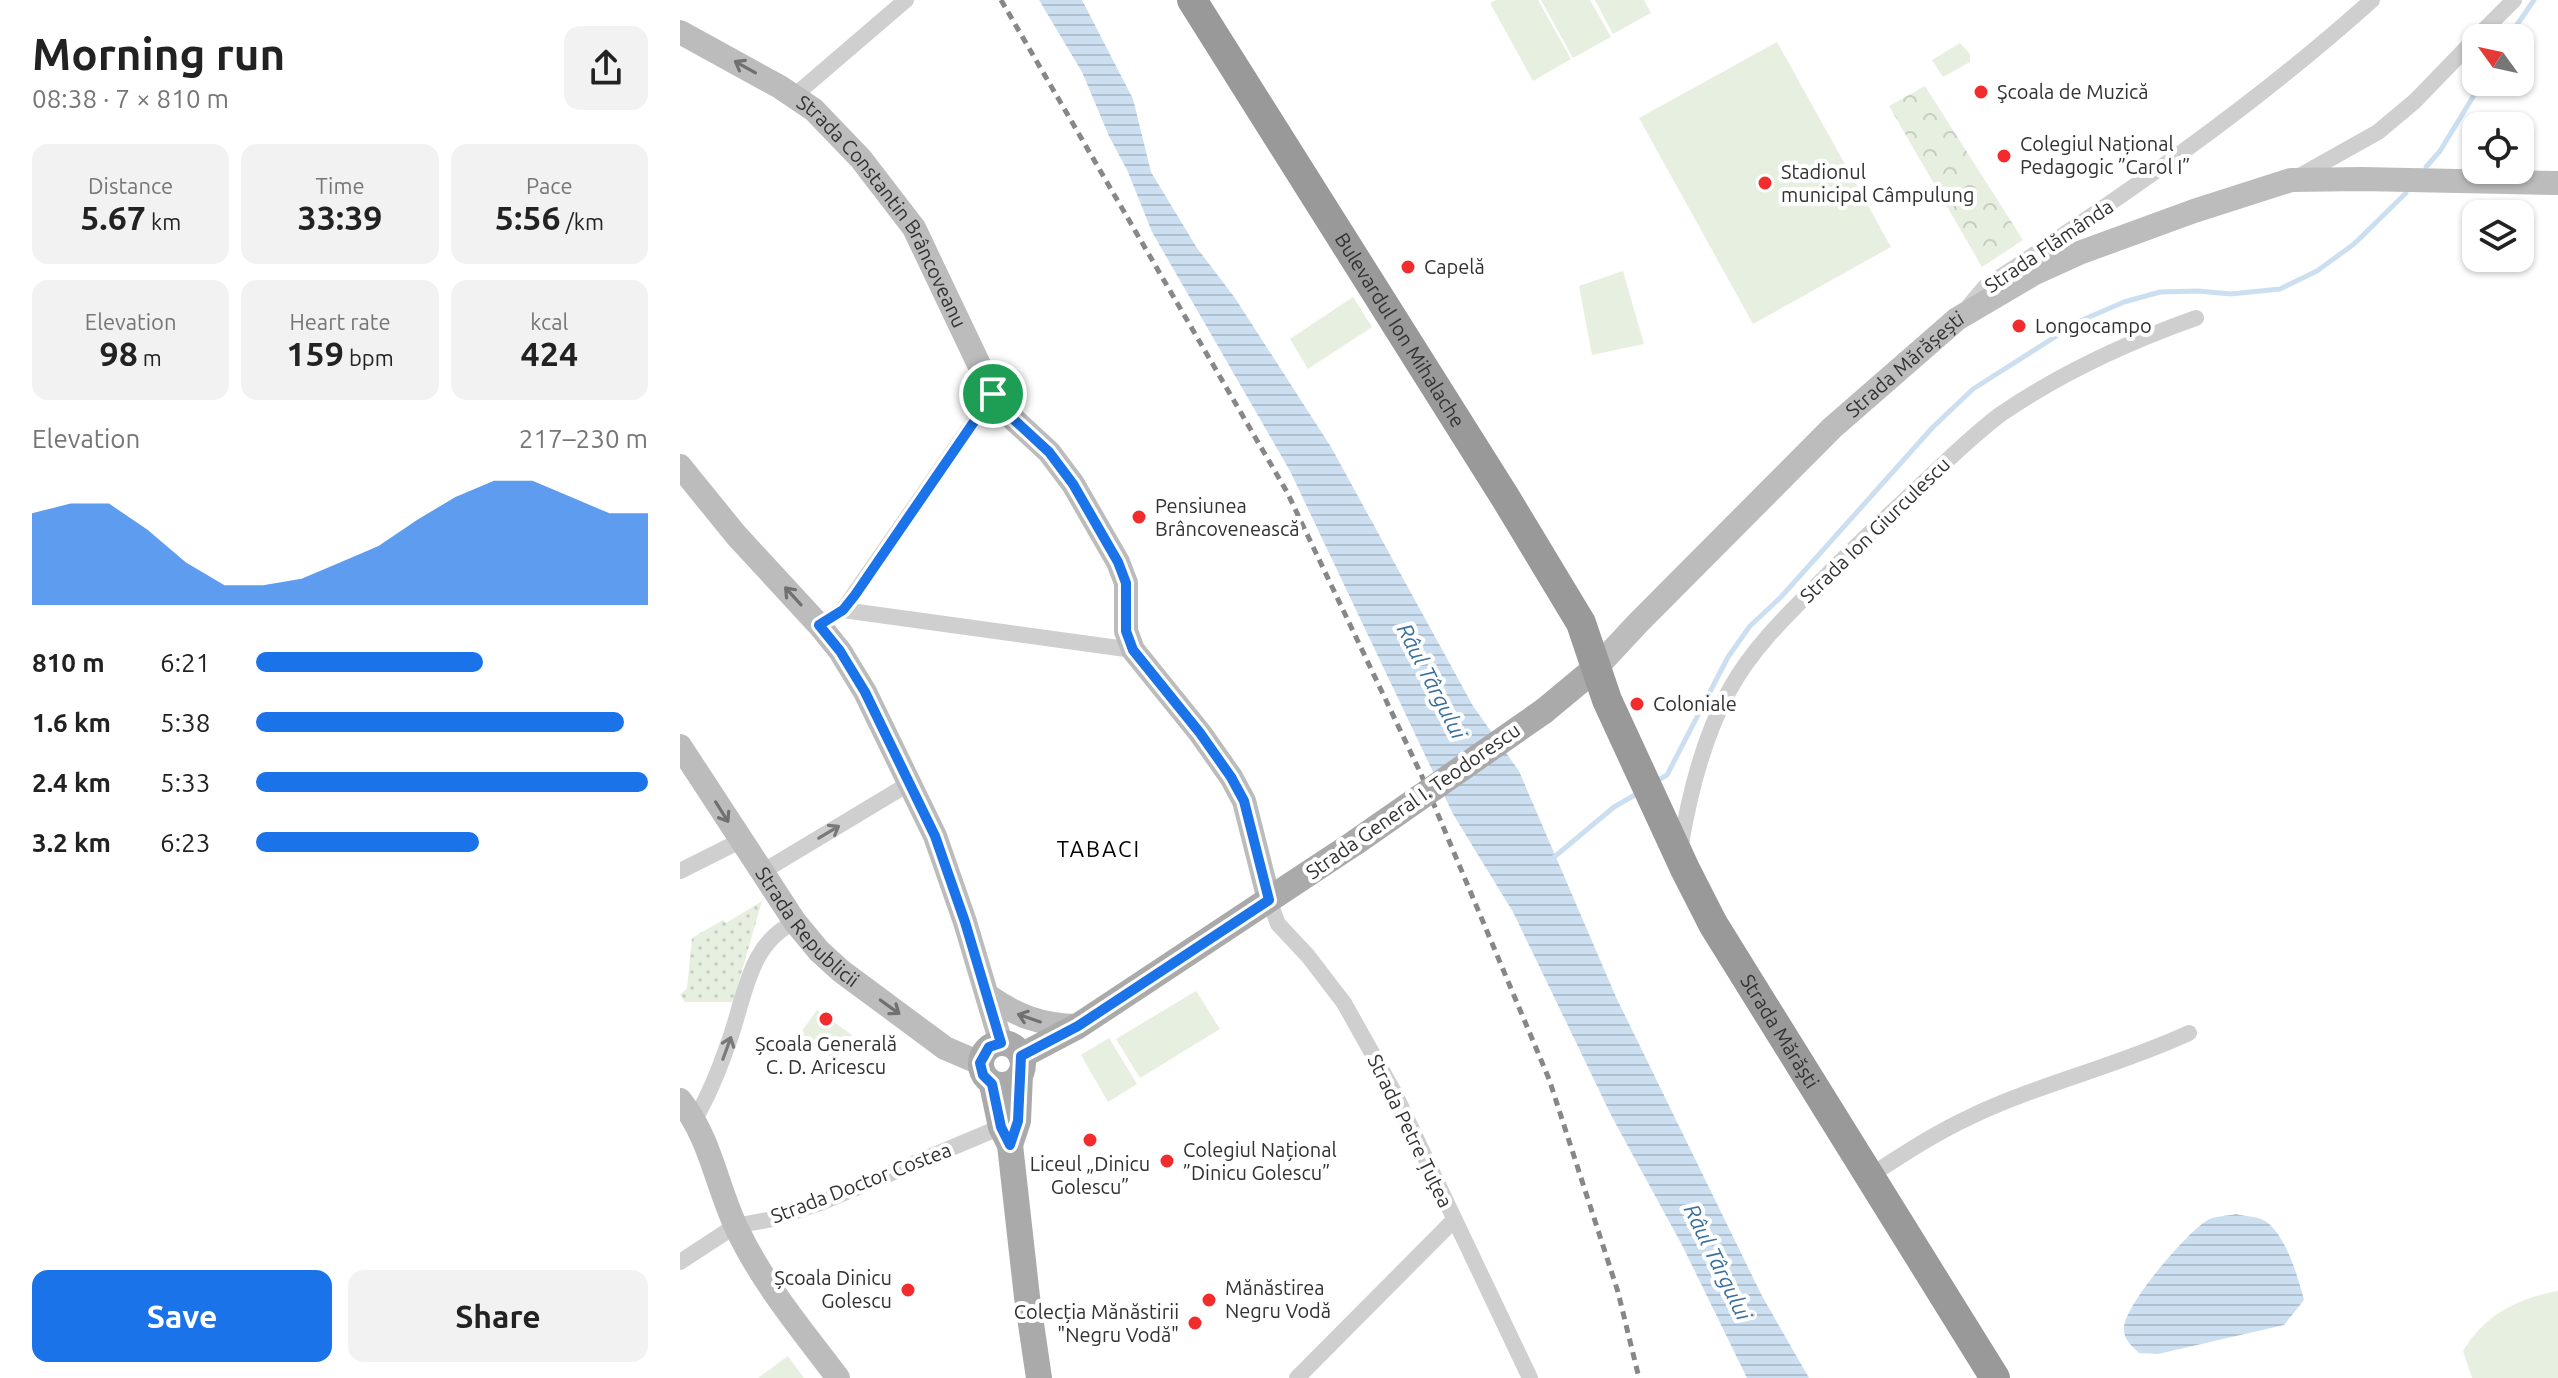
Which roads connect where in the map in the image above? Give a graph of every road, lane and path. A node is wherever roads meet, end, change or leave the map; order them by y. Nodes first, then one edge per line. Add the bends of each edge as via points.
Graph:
1 (906, 0) edge
2 (1192, 0) edge
3 (2372, 0) edge
4 (2514, 0) edge
5 (2490, 24) edge
6 (680, 32) edge
7 (2462, 52) edge
8 (794, 96) junction
9 (2291, 180) junction
10 (2558, 183) edge
11 (2196, 318) dead end
12 (1957, 319) junction
13 (993, 394) junction
14 (680, 466) edge
15 (843, 610) junction
16 (819, 625) junction
17 (1133, 650) junction
18 (1597, 667) junction
19 (680, 746) edge
20 (910, 783) junction
21 (740, 841) junction
22 (1679, 854) junction
23 (680, 871) edge
24 (762, 872) junction
25 (1269, 900) junction
26 (795, 922) junction
27 (987, 995) junction
28 (1078, 1026) junction
29 (2189, 1033) dead end
30 (1014, 1058) junction
31 (986, 1073) junction
32 (688, 1109) edge
33 (1006, 1136) junction
34 (1868, 1177) junction
35 (1454, 1220) junction
36 (735, 1226) junction
37 (680, 1262) edge
38 (838, 1378) edge
39 (1039, 1378) edge
40 (1297, 1378) edge
41 (1530, 1378) edge
42 (1995, 1378) edge

1 - 8 street
2 - 18 highway, Bulevardul Ion Mihalache via 1548,567 1581,623
3 - 12 street, Strada Flămânda via 2132,190 1985,287
4 - 5 street
8 -> 6 main road, Strada Constantin Brâncoveanu
7 - 9 street via 2378,132
8 - 13 main road, Strada Constantin Brâncoveanu via 833,128 914,228
9 - 10 main road, Strada Mărășești
9 - 12 main road, Strada Mărășești via 2079,253
11 - 22 street, Strada Ion Giurculescu via 2113,351 1999,416 1774,629 1731,686 1709,733
12 - 18 main road, Strada Mărășești via 1832,428
13 - 15 street
13 - 17 main road, Strada Constantin Brâncoveanu via 1062,468 1118,562 1126,583 1126,631
16 -> 14 main road
15 - 16 street
15 - 17 street
16 - 20 main road via 865,692
17 - 25 main road via 1231,777 1244,801
18 - 22 highway, Strada Mărăști via 1607,700
18 - 25 main road, Strada General I. Teodorescu, bridge via 1544,711
19 -> 21 main road, Strada Republicii
24 -> 20 street
20 - 27 main road via 950,877
21 - 23 street
21 - 24 main road, Strada Republicii
22 - 34 highway, Strada Mărăști via 1728,950
24 - 26 main road, Strada Republicii
25 - 28 main road, Strada General I. Teodorescu
25 - 35 street, Strada Petre Țuțea via 1278,924 1344,1003 1395,1094
26 -> 31 main road, Strada Republicii via 841,971
32 -> 26 street via 706,1100 759,954 775,934
28 -> 27 main road via 1027,1019
27 - 30 main road
28 - 30 main road, Strada General I. Teodorescu
29 - 34 street via 1967,1118
30 - 31 main road via 1011,1083
30 - 31 main road via 989,1047
30 - 33 main road via 1018,1121
31 - 33 main road
32 - 36 main road via 717,1170
33 - 36 street, Strada Doctor Costea via 773,1219
33 - 39 main road
34 - 42 highway, Strada Mărăști
35 - 40 street
35 - 41 street, Strada Petre Țuțea
36 - 37 street, Strada Doctor Costea
36 - 38 main road via 769,1287

